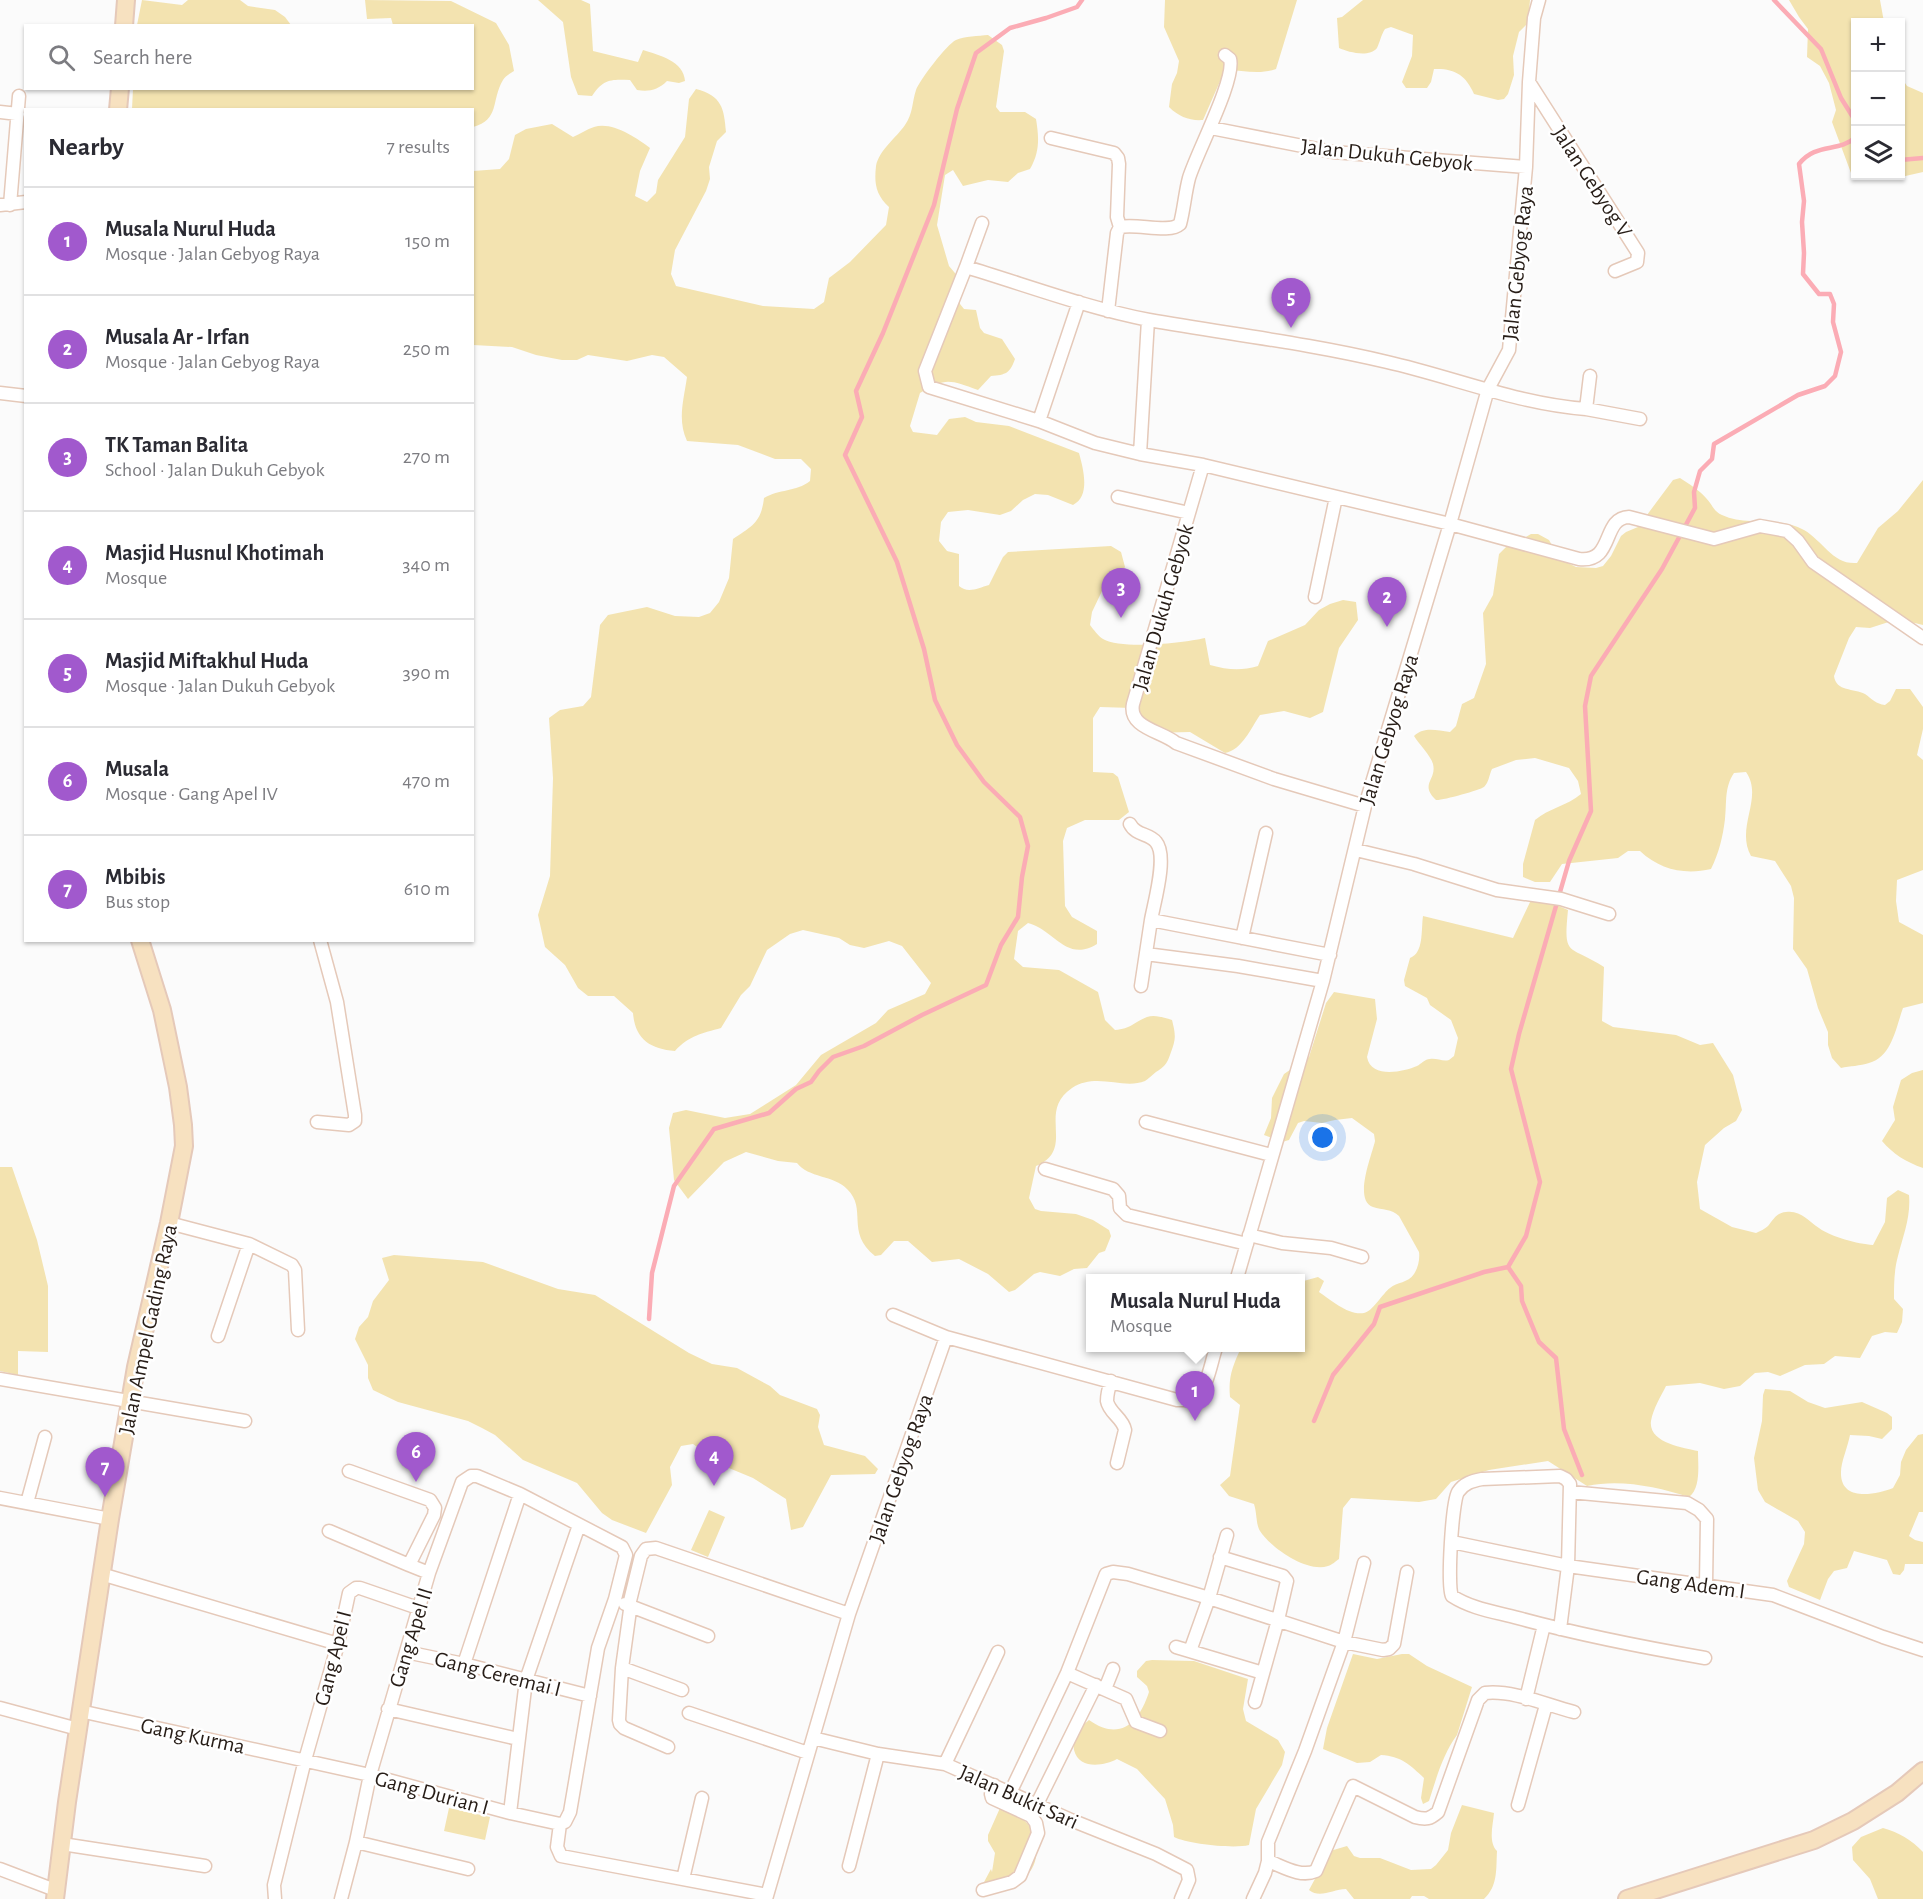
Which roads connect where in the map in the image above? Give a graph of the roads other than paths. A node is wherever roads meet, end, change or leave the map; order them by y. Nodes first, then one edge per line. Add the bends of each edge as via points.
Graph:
1 (126, 0) edge
2 (1539, 0) edge
3 (124, 24) edge
4 (1225, 55) dead end
5 (1529, 82) junction
6 (120, 90) edge
7 (20, 96) dead end
8 (118, 108) edge
9 (0, 112) edge
10 (18, 114) junction
11 (1211, 128) junction
12 (1051, 138) dead end
13 (1526, 167) junction
14 (24, 202) edge
15 (5, 205) edge
16 (982, 223) dead end
17 (1120, 227) junction
18 (966, 267) junction
19 (1615, 271) dead end
20 (1079, 302) junction
21 (1108, 310) junction
22 (1148, 320) junction
23 (1590, 376) dead end
24 (1488, 389) junction
25 (0, 393) edge
26 (24, 396) edge
27 (1586, 409) junction
28 (1640, 419) dead end
29 (1040, 421) junction
30 (1140, 454) junction
31 (1203, 465) junction
32 (1118, 497) dead end
33 (1336, 497) junction
34 (1189, 513) junction
35 (1450, 524) junction
36 (1315, 597) dead end
37 (1923, 639) edge
38 (1365, 806) junction
39 (1130, 824) dead end
40 (1266, 833) dead end
41 (1356, 850) junction
42 (1609, 914) dead end
43 (1157, 921) junction
44 (1242, 938) junction
45 (141, 942) edge
46 (321, 942) edge
47 (1146, 954) junction
48 (1330, 956) junction
49 (1323, 981) junction
50 (1141, 986) dead end
51 (317, 1122) dead end
52 (1146, 1122) dead end
53 (1271, 1155) junction
54 (1045, 1169) dead end
55 (169, 1223) junction
56 (1248, 1240) junction
57 (249, 1244) junction
58 (1362, 1257) dead end
59 (1238, 1274) edge
60 (893, 1315) dead end
61 (298, 1330) dead end
62 (218, 1336) dead end
63 (945, 1337) junction
64 (1214, 1352) edge
65 (0, 1379) edge
66 (1111, 1381) junction
67 (130, 1403) junction
68 (245, 1422) dead end
69 (45, 1437) dead end
70 (1117, 1463) dead end
71 (350, 1471) dead end
72 (1570, 1492) junction
73 (520, 1494) junction
74 (0, 1498) edge
75 (27, 1503) junction
76 (110, 1519) junction
77 (579, 1525) junction
78 (329, 1531) dead end
79 (1227, 1535) dead end
80 (1452, 1542) junction
81 (1220, 1557) junction
82 (1364, 1563) dead end
83 (409, 1565) junction
84 (1568, 1566) junction
85 (1407, 1572) dead end
86 (429, 1573) junction
87 (101, 1574) junction
88 (1706, 1585) junction
89 (1209, 1598) junction
90 (615, 1599) junction
91 (629, 1605) junction
92 (418, 1608) junction
93 (849, 1614) junction
94 (1278, 1620) junction
95 (1544, 1625) junction
96 (1560, 1629) junction
97 (708, 1636) dead end
98 (1344, 1642) junction
99 (338, 1644) junction
100 (1176, 1647) dead end
101 (1923, 1650) edge
102 (1190, 1651) junction
103 (406, 1652) junction
104 (998, 1652) dead end
105 (1705, 1658) dead end
106 (464, 1664) junction
107 (622, 1668) junction
108 (1113, 1669) dead end
109 (1067, 1673) junction
110 (1263, 1673) junction
111 (526, 1680) junction
112 (1100, 1687) junction
113 (682, 1690) dead end
114 (590, 1696) junction
115 (1526, 1699) junction
116 (1254, 1702) dead end
117 (1546, 1705) junction
118 (0, 1708) edge
119 (388, 1709) junction
120 (80, 1711) junction
121 (689, 1713) dead end
122 (1574, 1713) dead end
123 (78, 1729) junction
124 (1160, 1731) dead end
125 (813, 1738) junction
126 (518, 1739) junction
127 (668, 1747) dead end
128 (808, 1753) junction
129 (878, 1754) junction
130 (305, 1760) junction
131 (945, 1764) junction
132 (1923, 1771) edge
133 (370, 1775) junction
134 (994, 1785) junction
135 (1010, 1793) junction
136 (702, 1798) dead end
137 (1518, 1805) dead end
138 (1033, 1810) junction
139 (510, 1813) junction
140 (560, 1824) junction
141 (356, 1842) junction
142 (62, 1844) junction
143 (1268, 1861) junction
144 (205, 1866) dead end
145 (849, 1866) dead end
146 (0, 1869) edge
147 (468, 1869) dead end
148 (683, 1879) junction
149 (983, 1890) dead end
150 (55, 1894) edge
151 (766, 1897) edge
152 (275, 1899) edge
153 (341, 1899) edge
154 (1181, 1899) edge
155 (1253, 1899) edge
156 (1627, 1899) edge

1 - 3 main road
2 - 5 street, Jalan Gebyog Raya
4 - 11 street via 1230,59 1230,69
5 - 13 street, Jalan Gebyog Raya
5 - 19 street, Jalan Gebyog V via 1638,253 1637,262
6 - 8 main road
7 - 10 street
9 - 10 street
10 - 15 street
11 - 13 street, Jalan Dukuh Gebyok via 1333,153
11 - 17 street via 1189,178 1180,224 1172,228
12 - 17 street via 1114,153 1118,161
13 - 24 street, Jalan Gebyog Raya via 1509,350
14 - 15 street
16 - 18 street
17 - 21 street
18 - 20 street
18 - 29 street via 925,371 929,387
20 - 21 street
20 - 29 street
21 - 22 street
22 - 24 street via 1292,342
22 - 30 street
23 - 27 street
24 - 27 street via 1546,405
24 - 35 street, Jalan Gebyog Raya
25 - 26 street
27 - 28 street
29 - 30 street via 1095,443
30 - 31 street
31 - 33 street
31 - 34 street, Jalan Dukuh Gebyok
32 - 34 street
33 - 35 street
33 - 36 street
34 - 38 street, Jalan Dukuh Gebyok via 1133,704 1133,716 1176,743 1274,779
35 - 37 street via 1588,560 1598,556 1623,517 1714,539 1760,526 1787,531 1813,562
35 - 38 street, Jalan Gebyog Raya
38 - 41 street, Jalan Gebyog Raya
39 - 43 street via 1136,832 1158,844
40 - 44 street
41 - 42 street via 1497,890 1559,899
41 - 48 street, Jalan Gebyog Raya
43 - 44 street
43 - 47 street
44 - 48 street
45 - 55 main road, Jalan Ampel Gading Raya via 162,1010 183,1125 184,1146
46 - 51 street via 337,1002 355,1121 349,1125
47 - 49 street
47 - 50 street
48 - 49 street, Jalan Gebyog Raya
49 - 53 street, Jalan Gebyog Raya
52 - 53 street
53 - 56 street, Jalan Gebyog Raya
54 - 56 street via 1113,1189 1127,1215
55 - 57 street
55 - 67 main road, Jalan Ampel Gading Raya
56 - 58 street via 1331,1248
56 - 59 street, Jalan Gebyog Raya
57 - 61 street via 295,1270
57 - 62 street
60 - 63 street
63 - 66 street
63 - 93 street, Jalan Gebyog Raya
64 - 66 street via 1204,1384 1197,1396 1189,1400
65 - 67 street
66 - 70 street via 1107,1401 1125,1430
67 - 68 street
67 - 76 main road, Jalan Ampel Gading Raya
69 - 75 street
71 - 83 street, Gang Apel II via 430,1500 434,1515
72 - 80 street via 1570,1484 1560,1476 1470,1481 1456,1495
72 - 84 street
72 - 88 street via 1694,1505 1707,1519
73 - 77 street
73 - 86 street via 477,1476 462,1482
73 - 106 street
74 - 75 street
75 - 76 street
76 - 87 main road, Jalan Ampel Gading Raya
77 - 90 street via 622,1547 627,1555
77 - 111 street
78 - 83 street
79 - 81 street
80 - 84 street, Gang Adem I
80 - 95 street via 1452,1596 1468,1605
81 - 89 street
81 - 94 street via 1283,1576 1287,1581
82 - 98 street
83 - 86 street, Gang Apel II
84 - 88 street, Gang Adem I
84 - 96 street
85 - 98 street via 1394,1644 1383,1650
86 - 92 street, Gang Apel II
87 - 99 street
87 - 120 main road, Jalan Ampel Gading Raya
88 - 101 street, Gang Adem I via 1773,1595
89 - 94 street
89 - 102 street
89 - 109 street via 1109,1572
90 - 91 street
90 - 114 street via 598,1648
91 - 93 street via 641,1556 646,1549 656,1548
91 - 97 street
91 - 107 street
92 - 99 street, Gang Apel I via 356,1588 349,1593
92 - 103 street, Gang Apel II
93 - 125 street, Jalan Gebyog Raya
94 - 98 street
94 - 110 street
95 - 96 street
95 - 115 street
96 - 105 street
98 - 143 street via 1268,1842
99 - 130 street, Gang Apel I
100 - 102 street
102 - 110 street
103 - 106 street, Gang Ceremai I
103 - 119 street, Gang Apel II
104 - 131 street
106 - 111 street, Gang Ceremai I
107 - 113 street
107 - 127 street via 620,1724
108 - 112 street
109 - 112 street
109 - 135 street
110 - 116 street
111 - 114 street, Gang Ceremai I
111 - 126 street
112 - 124 street via 1126,1698 1136,1722
112 - 138 street
114 - 140 street via 570,1812
115 - 117 street
115 - 143 street via 1496,1692 1485,1693 1478,1700 1438,1812 1431,1818 1415,1817 1353,1786 1316,1871 1295,1872
117 - 122 street
117 - 137 street
118 - 123 street
119 - 126 street
119 - 133 street, Gang Apel II
120 - 123 main road, Jalan Ampel Gading Raya
120 - 130 street, Gang Kurma
121 - 128 street
123 - 142 main road, Jalan Ampel Gading Raya
125 - 128 street, Jalan Gebyog Raya
125 - 129 street, Jalan Bukit Sari
126 - 139 street
128 - 151 street, Jalan Gebyog Raya
129 - 131 street, Jalan Bukit Sari
129 - 145 street
130 - 133 street, Gang Durian I
130 - 152 street, Gang Apel I via 274,1886
131 - 134 street, Jalan Bukit Sari
132 - 156 main road via 1853,1821 1814,1840
133 - 139 street, Gang Durian I
133 - 141 street, Gang Apel II
134 - 135 street, Jalan Bukit Sari
134 - 138 street via 992,1798
135 - 138 street, Jalan Bukit Sari
136 - 148 street
138 - 149 street via 1038,1833 1020,1876
138 - 154 street, Jalan Bukit Sari via 1184,1867 1189,1880
139 - 140 street, Gang Durian I
140 - 148 street via 557,1847 561,1856
141 - 147 street
141 - 153 street, Gang Apel II
142 - 144 street
142 - 150 main road, Jalan Ampel Gading Raya
143 - 155 street
146 - 150 street
148 - 151 street

